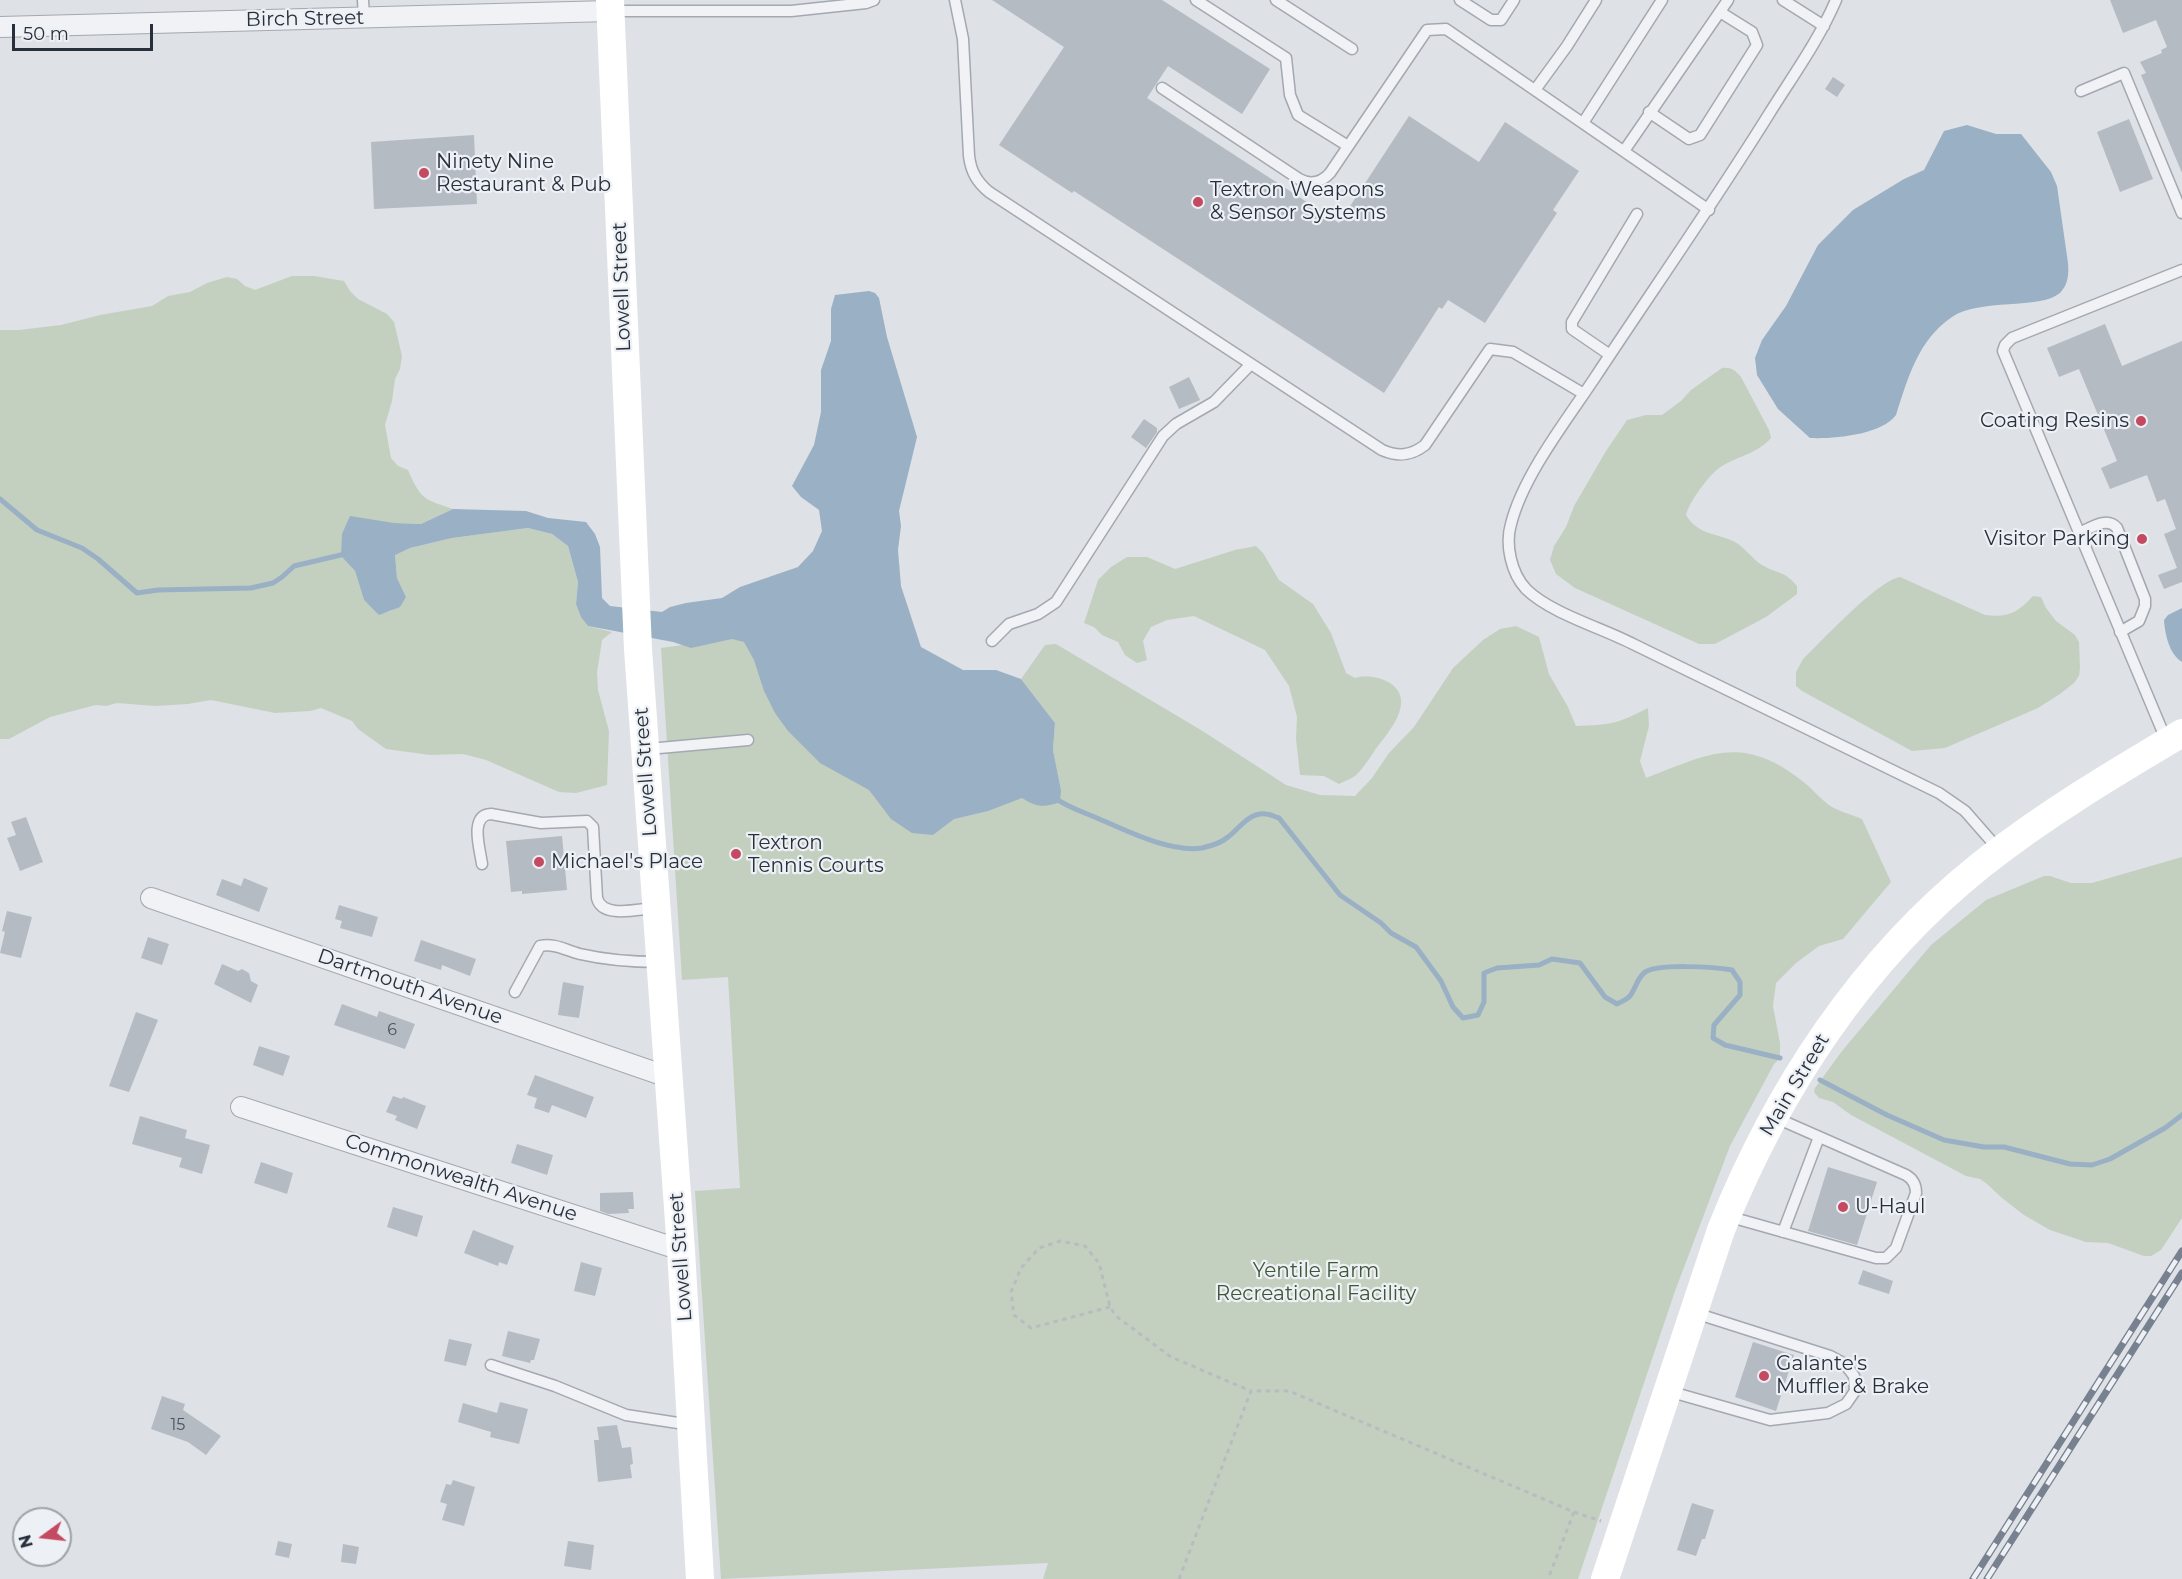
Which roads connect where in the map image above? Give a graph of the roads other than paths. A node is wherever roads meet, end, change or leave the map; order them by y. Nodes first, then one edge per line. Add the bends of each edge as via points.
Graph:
1 (874, 0) edge
2 (955, 0) edge
3 (1196, 0) edge
4 (1276, 0) edge
5 (1460, 0) edge
6 (1514, 0) edge
7 (1596, 0) edge
8 (1662, 0) edge
9 (1728, 0) edge
10 (1783, 0) edge
11 (1836, 0) edge
12 (610, 5) edge
13 (364, 9) edge
14 (1720, 12) junction
15 (1824, 26) junction
16 (0, 27) edge
17 (1352, 48) dead end
18 (1162, 88) dead end
19 (1535, 90) junction
20 (2081, 91) dead end
21 (1649, 112) junction
22 (1583, 123) junction
23 (1348, 146) junction
24 (1624, 151) junction
25 (1709, 210) junction
26 (2182, 213) edge
27 (1637, 214) dead end
28 (2182, 270) edge
29 (1610, 355) junction
30 (1251, 364) junction
31 (1584, 394) junction
32 (2079, 533) junction
33 (2120, 632) junction
34 (992, 641) dead end
35 (2174, 738) edge
36 (748, 740) dead end
37 (644, 750) junction
38 (2000, 851) junction
39 (482, 864) dead end
40 (151, 898) dead end
41 (656, 908) junction
42 (659, 962) junction
43 (515, 992) dead end
44 (668, 1077) junction
45 (241, 1107) dead end
46 (1773, 1117) junction
47 (1819, 1137) junction
48 (1727, 1215) junction
49 (1783, 1232) junction
50 (681, 1250) junction
51 (1693, 1312) junction
52 (491, 1365) dead end
53 (1667, 1391) junction
54 (691, 1425) junction
55 (700, 1579) edge
56 (1605, 1579) edge

1 - 12 lane via 791,10
2 - 30 lane via 963,37 969,163 978,182
3 - 23 lane via 1286,58 1290,95 1298,115
4 - 17 lane
5 - 6 lane via 1491,20 1501,20
7 - 19 lane
8 - 22 lane
9 - 14 lane
10 - 15 lane
11 - 15 lane
12 - 13 street, Birch Street
12 - 37 main road, Lowell Street
13 - 16 street, Birch Street
14 - 21 lane
14 - 21 lane via 1752,32 1757,45 1700,135 1689,139
15 - 25 lane
18 - 23 lane via 1302,181 1315,182 1327,176
19 - 22 lane
19 - 23 lane via 1446,29 1427,30
20 - 26 lane via 2124,73
21 - 24 lane
22 - 24 lane
24 - 25 lane
25 - 29 lane
27 - 29 lane via 1572,322 1572,329
28 - 32 lane via 2012,338 2004,348 2004,357
29 - 31 lane
30 - 31 lane via 1382,450 1394,454 1407,454 1425,445 1490,349 1513,352
30 - 34 lane via 1214,402 1162,436 1056,602 1038,614 1009,624
31 - 38 lane via 1536,468 1511,522 1512,561 1524,587 1547,605 1939,793 1965,811
32 - 33 lane
32 - 33 lane via 2106,522 2117,528 2145,604 2139,621
33 - 35 lane
35 - 38 main road, Main Street
36 - 37 lane
37 - 41 main road, Lowell Street
38 - 46 main road, Main Street via 1929,913 1858,990
39 - 41 lane via 477,826 484,815 544,824 587,821 593,827 600,905 609,911
40 - 44 street, Dartmouth Avenue
41 - 42 main road, Lowell Street
42 - 43 lane via 626,962 550,944 540,946
42 - 44 main road, Lowell Street
44 - 50 main road, Lowell Street
45 - 50 street, Commonwealth Avenue
46 - 47 lane
46 - 48 main road, Main Street
47 - 49 lane
47 - 49 lane via 1912,1179 1916,1192 1896,1248 1890,1256 1879,1259
48 - 49 lane
48 - 51 main road, Main Street
50 - 54 main road, Lowell Street
51 - 53 main road, Main Street
51 - 53 lane via 1830,1356 1845,1364 1854,1376 1855,1391 1846,1404 1828,1413 1770,1420
52 - 54 lane via 626,1415
53 - 56 main road, Main Street
54 - 55 main road, Lowell Street

